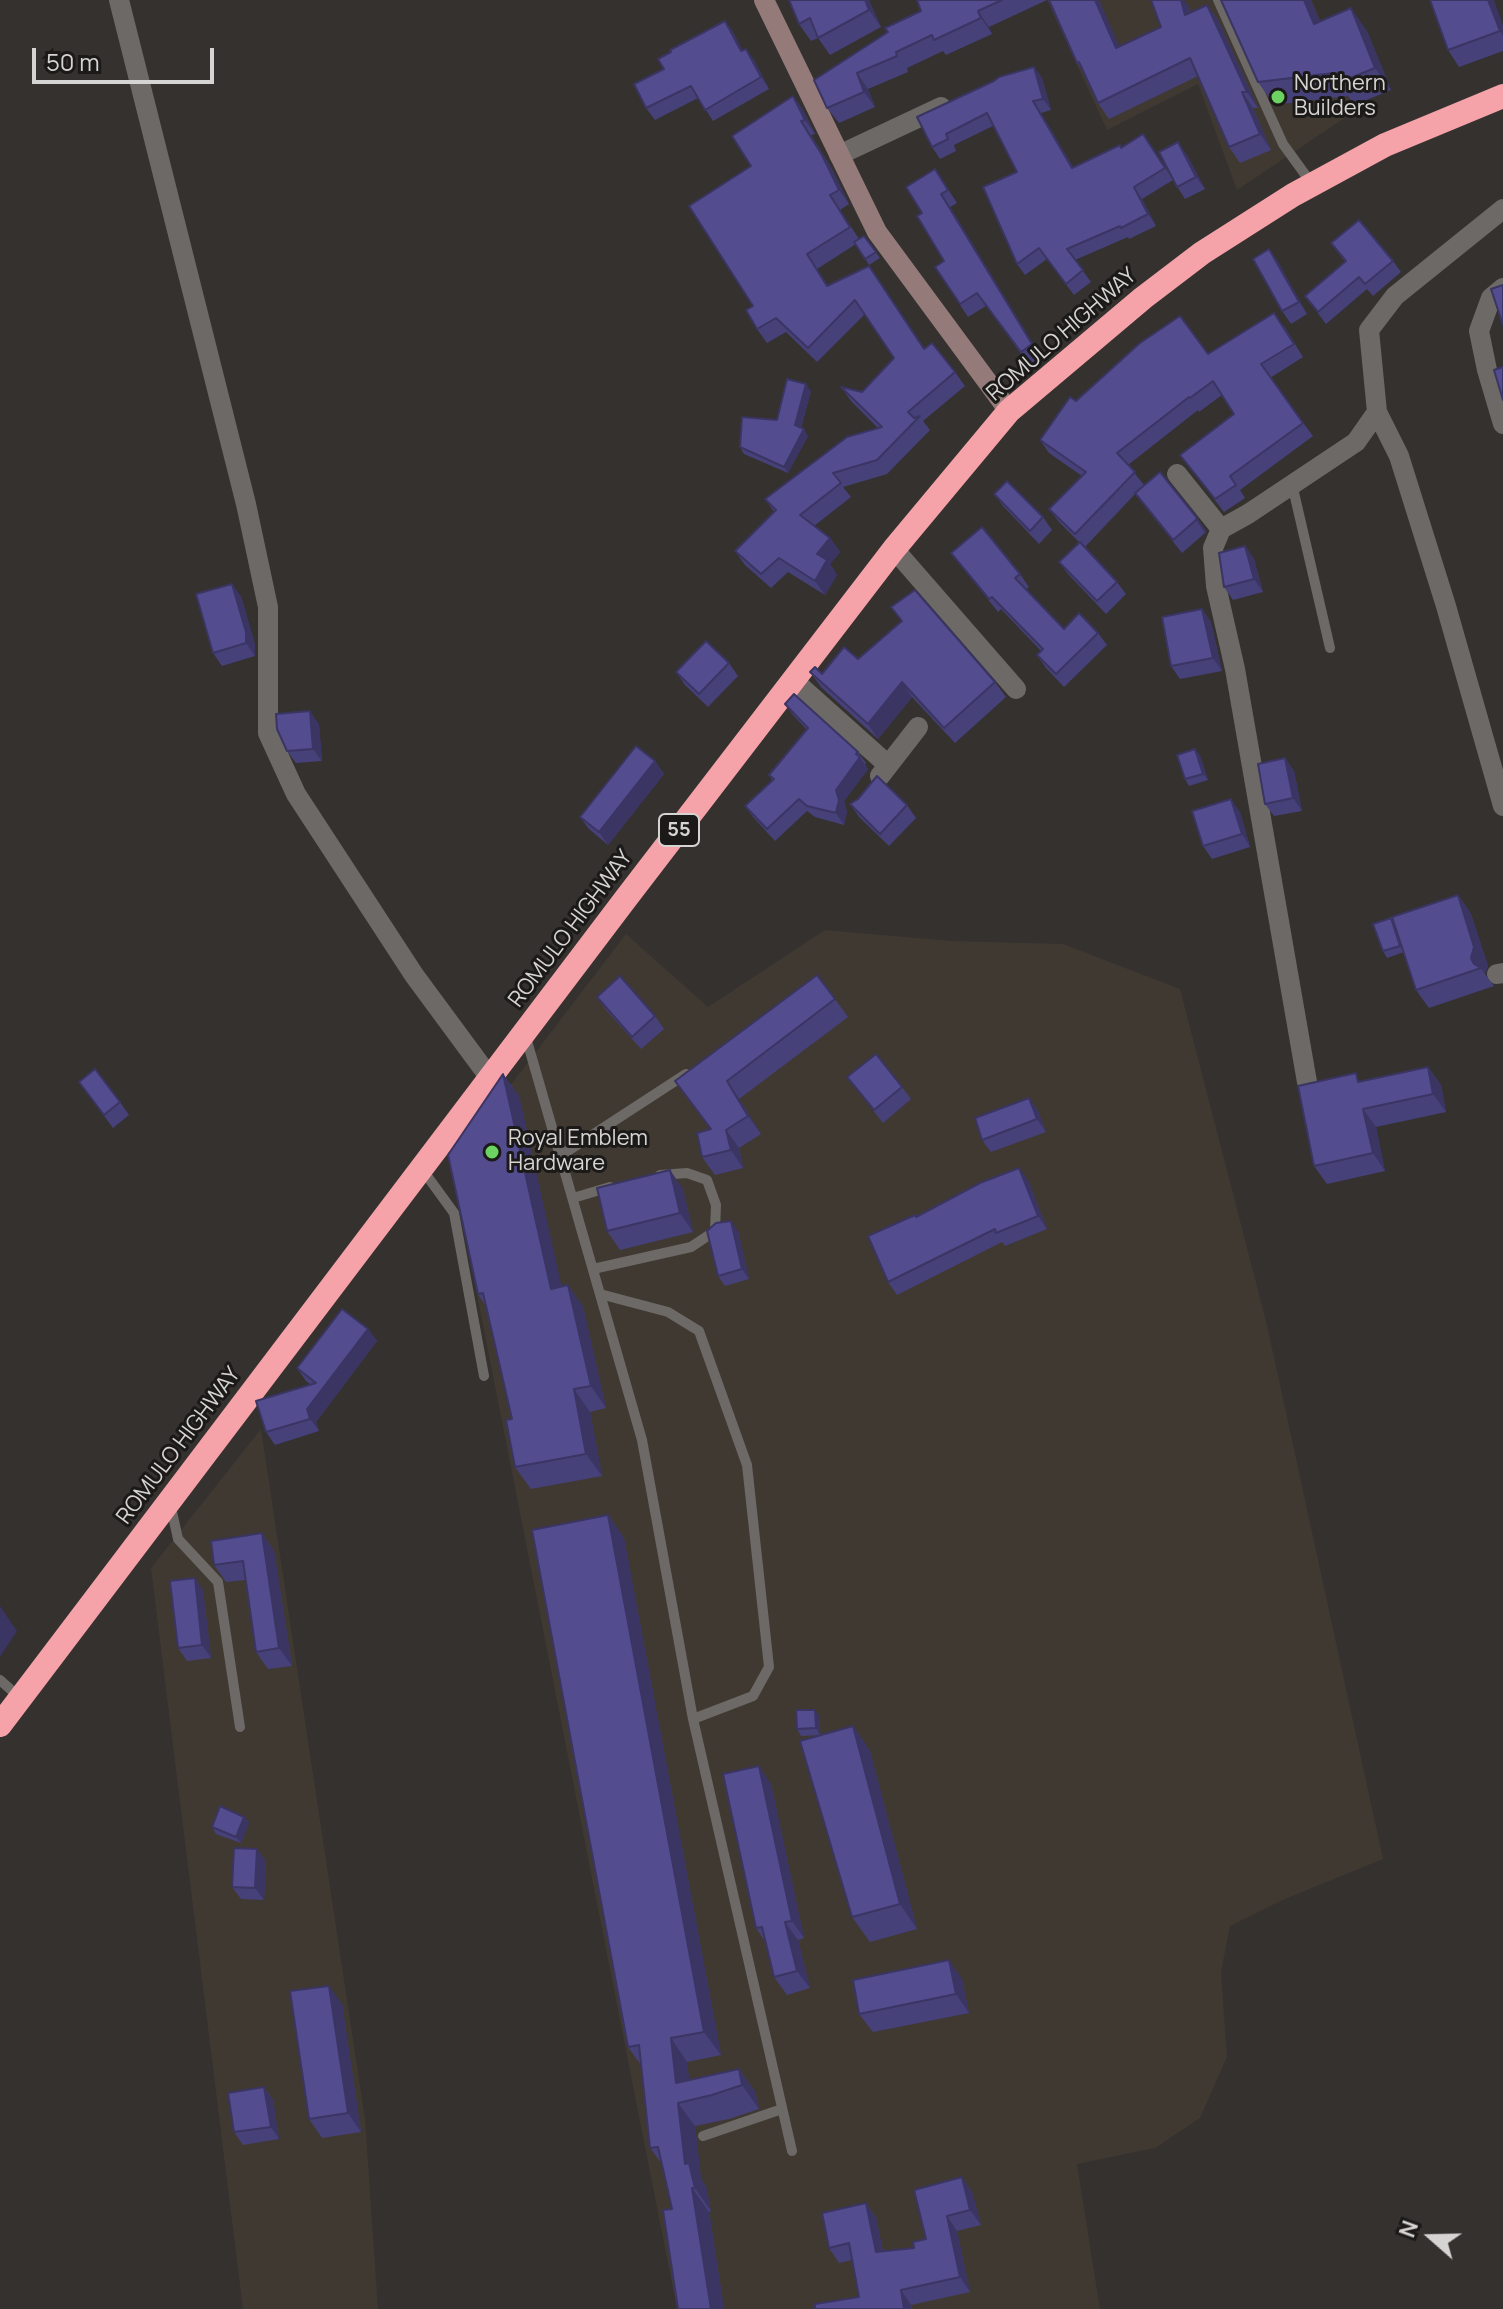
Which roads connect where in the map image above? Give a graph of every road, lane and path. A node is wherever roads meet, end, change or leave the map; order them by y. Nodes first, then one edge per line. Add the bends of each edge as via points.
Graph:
1 (119, 0) edge
2 (764, 0) edge
3 (1218, 0) edge
4 (1503, 96) edge
5 (954, 101) edge
6 (839, 155) junction
7 (1312, 184) junction
8 (1503, 209) edge
9 (1503, 288) edge
10 (1009, 411) junction
11 (1377, 412) junction
12 (1503, 424) edge
13 (1177, 474) dead end
14 (1292, 484) junction
15 (1221, 529) junction
16 (894, 549) junction
17 (1330, 648) dead end
18 (793, 680) junction
19 (1016, 689) dead end
20 (918, 727) dead end
21 (888, 765) junction
22 (865, 794) edge
23 (1503, 806) edge
24 (525, 1032) junction
25 (693, 1069) edge
26 (490, 1078) junction
27 (1307, 1082) edge
28 (560, 1156) junction
29 (422, 1169) junction
30 (645, 1177) edge
31 (616, 1185) edge
32 (573, 1198) junction
33 (593, 1269) junction
34 (600, 1294) junction
35 (484, 1376) dead end
36 (170, 1502) junction
37 (0, 1680) edge
38 (21, 1698) junction
39 (693, 1719) junction
40 (0, 1725) edge
41 (240, 1727) dead end
42 (782, 2109) junction
43 (703, 2136) dead end
44 (792, 2151) dead end

1 - 26 street via 268,607 268,733 296,794 414,975
2 - 6 street
3 - 7 lane via 1283,144
4 - 7 highway, ROMULO HIGHWAY / 55 via 1385,145
5 - 6 street
6 - 10 street via 877,232
7 - 10 highway, ROMULO HIGHWAY / 55 via 1202,253
8 - 11 street via 1395,296 1369,330
9 - 12 street via 1491,298 1479,331
10 - 16 highway, ROMULO HIGHWAY / 55
11 - 14 street via 1356,442
11 - 23 street via 1399,456
13 - 15 street
14 - 15 street
14 - 17 lane
15 - 27 street via 1213,548 1216,586
16 - 18 highway, ROMULO HIGHWAY / 55
16 - 19 street
18 - 21 street
18 - 24 highway, ROMULO HIGHWAY / 55
20 - 21 street
21 - 22 street
24 - 26 highway, ROMULO HIGHWAY / 55
24 - 28 lane
25 - 28 lane
26 - 29 highway, ROMULO HIGHWAY / 55
28 - 32 lane
29 - 35 lane via 454,1213
29 - 36 highway, ROMULO HIGHWAY / 55
30 - 33 lane via 687,1173 707,1180 716,1205 715,1231 691,1247
31 - 32 lane
32 - 33 lane
33 - 34 lane
34 - 39 lane via 642,1440
34 - 39 lane via 668,1312 699,1331 747,1465 769,1667 753,1696
36 - 38 highway, ROMULO HIGHWAY / 55
36 - 41 lane via 178,1539 218,1582
37 - 38 lane
38 - 40 highway, ROMULO HIGHWAY / 55
39 - 42 lane
42 - 43 lane
42 - 44 lane

